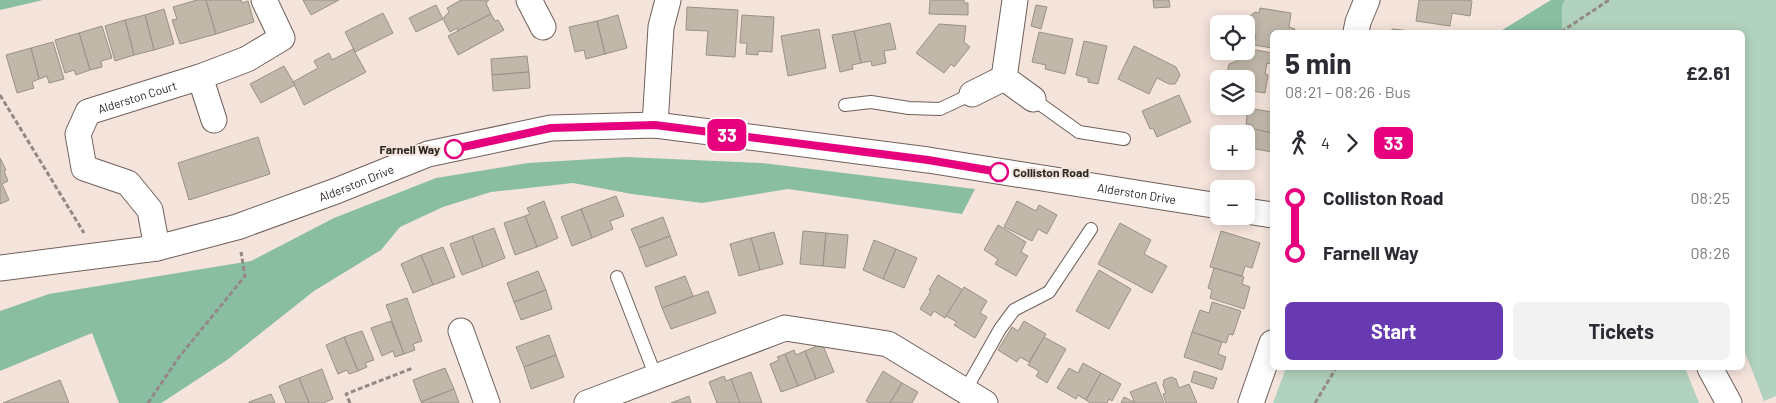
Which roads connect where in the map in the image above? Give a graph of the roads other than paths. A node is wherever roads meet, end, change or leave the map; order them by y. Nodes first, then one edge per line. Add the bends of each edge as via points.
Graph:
1 (264, 0) edge
2 (530, 0) edge
3 (668, 0) edge
4 (1014, 0) edge
5 (1367, 0) edge
6 (543, 27) dead end
7 (1356, 30) edge
8 (200, 77) junction
9 (1004, 78) junction
10 (972, 94) joint
11 (1033, 98) joint
12 (845, 105) dead end
13 (214, 120) dead end
14 (655, 125) junction
15 (1124, 139) dead end
16 (1210, 205) edge
17 (1255, 212) edge
18 (1270, 215) edge
19 (1091, 229) dead end
20 (157, 248) junction
21 (0, 268) edge
22 (617, 277) dead end
23 (461, 331) dead end
24 (1270, 349) edge
25 (1711, 370) edge
26 (656, 377) junction
27 (975, 397) edge
28 (487, 403) edge
29 (587, 403) edge
30 (1251, 403) edge
31 (1729, 403) edge

1 - 8 street, Alderston Court via 282,38 247,59
2 - 6 street
3 - 14 street via 661,27
4 - 9 street
5 - 7 street
8 - 13 street
8 - 20 street, Alderston Court via 88,112 78,134 84,168 128,183 150,210
9 - 10 street
9 - 11 street
10 - 12 lane via 940,109 871,102
11 - 15 lane via 1079,132
14 - 16 street, Alderston Drive via 928,160
14 - 20 street, Alderston Drive via 551,128 428,154 237,227
17 - 18 street
19 - 27 lane via 1049,292 1014,310 1000,329
20 - 21 street, Alderston Drive
22 - 26 lane
23 - 28 street
24 - 30 street
25 - 31 street
26 - 27 street via 785,328 888,344
26 - 29 street

